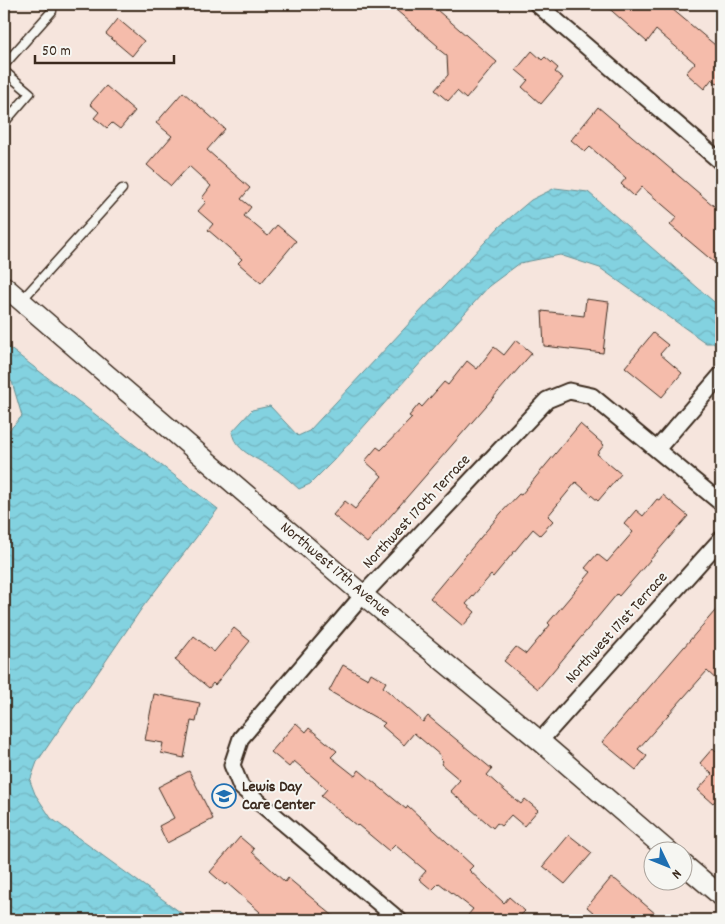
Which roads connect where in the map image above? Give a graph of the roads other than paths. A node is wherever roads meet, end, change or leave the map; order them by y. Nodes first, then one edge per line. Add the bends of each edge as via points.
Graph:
1 (537, 4) edge
2 (52, 11) dead end
3 (4, 65) edge
4 (4, 70) edge
5 (4, 123) edge
6 (721, 162) edge
7 (122, 190) dead end
8 (4, 286) edge
9 (21, 301) junction
10 (721, 376) edge
11 (658, 448) junction
12 (721, 503) edge
13 (721, 539) edge
14 (363, 595) junction
15 (540, 741) junction
16 (657, 842) edge
17 (692, 871) edge
18 (721, 896) edge
19 (399, 920) edge

1 - 6 street
2 - 3 lane
4 - 5 lane via 30,93
7 - 9 lane
8 - 9 street, Northwest 17th Avenue
9 - 14 street, Northwest 17th Avenue
10 - 11 street
11 - 12 street
11 - 14 street, Northwest 170th Terrace via 592,396 569,391 547,400
13 - 15 street, Northwest 171st Terrace
14 - 15 street, Northwest 17th Avenue
14 - 19 street, Northwest 170th Terrace via 241,738 232,765 241,788
15 - 16 street, Northwest 17th Avenue
17 - 18 street

